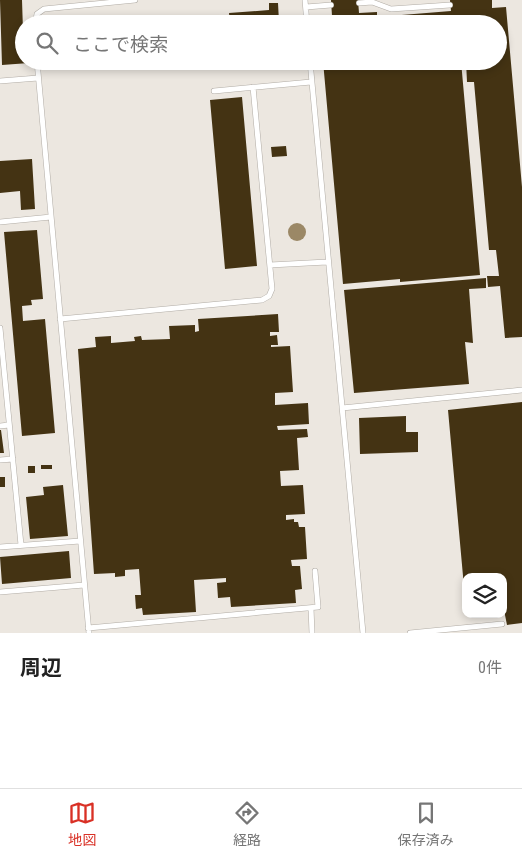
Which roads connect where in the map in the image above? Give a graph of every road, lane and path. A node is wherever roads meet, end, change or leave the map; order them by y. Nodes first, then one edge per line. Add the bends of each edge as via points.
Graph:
1 (135, 0) edge
2 (305, 0) edge
3 (358, 3) dead end
4 (331, 5) dead end
5 (450, 5) dead end
6 (306, 7) junction
7 (37, 15) edge
8 (306, 15) edge
9 (38, 70) edge
10 (311, 70) edge
11 (38, 78) junction
12 (0, 81) edge
13 (312, 82) junction
14 (253, 88) junction
15 (214, 91) dead end
16 (51, 217) junction
17 (0, 222) edge
18 (328, 262) junction
19 (270, 265) junction
20 (60, 318) junction
21 (0, 328) edge
22 (2, 377) edge
23 (522, 390) edge
24 (342, 408) junction
25 (0, 426) edge
26 (10, 426) junction
27 (13, 459) junction
28 (0, 460) edge
29 (80, 541) junction
30 (21, 545) junction
31 (0, 547) edge
32 (315, 571) dead end
33 (84, 585) junction
34 (0, 592) edge
35 (310, 608) junction
36 (502, 624) dead end
37 (88, 630) edge
38 (312, 633) edge
39 (363, 633) edge
40 (410, 633) edge

1 - 7 lane via 44,9
2 - 6 lane
3 - 5 lane via 372,2 391,9
4 - 6 lane
6 - 8 lane
9 - 11 lane
10 - 13 lane
11 - 12 lane
11 - 16 lane
13 - 14 lane
13 - 18 lane
14 - 15 lane
14 - 19 lane
16 - 17 lane
16 - 20 lane
18 - 19 lane
18 - 24 lane
19 - 20 lane via 272,289 262,300
20 - 29 lane
21 - 22 lane
22 - 26 lane
23 - 24 lane
24 - 39 lane
25 - 26 lane
26 - 27 lane
27 - 28 lane
27 - 30 lane
29 - 30 lane
29 - 33 lane
30 - 31 lane
32 - 35 lane via 318,607
33 - 34 lane
33 - 37 lane
35 - 37 lane
35 - 38 lane
36 - 40 lane

